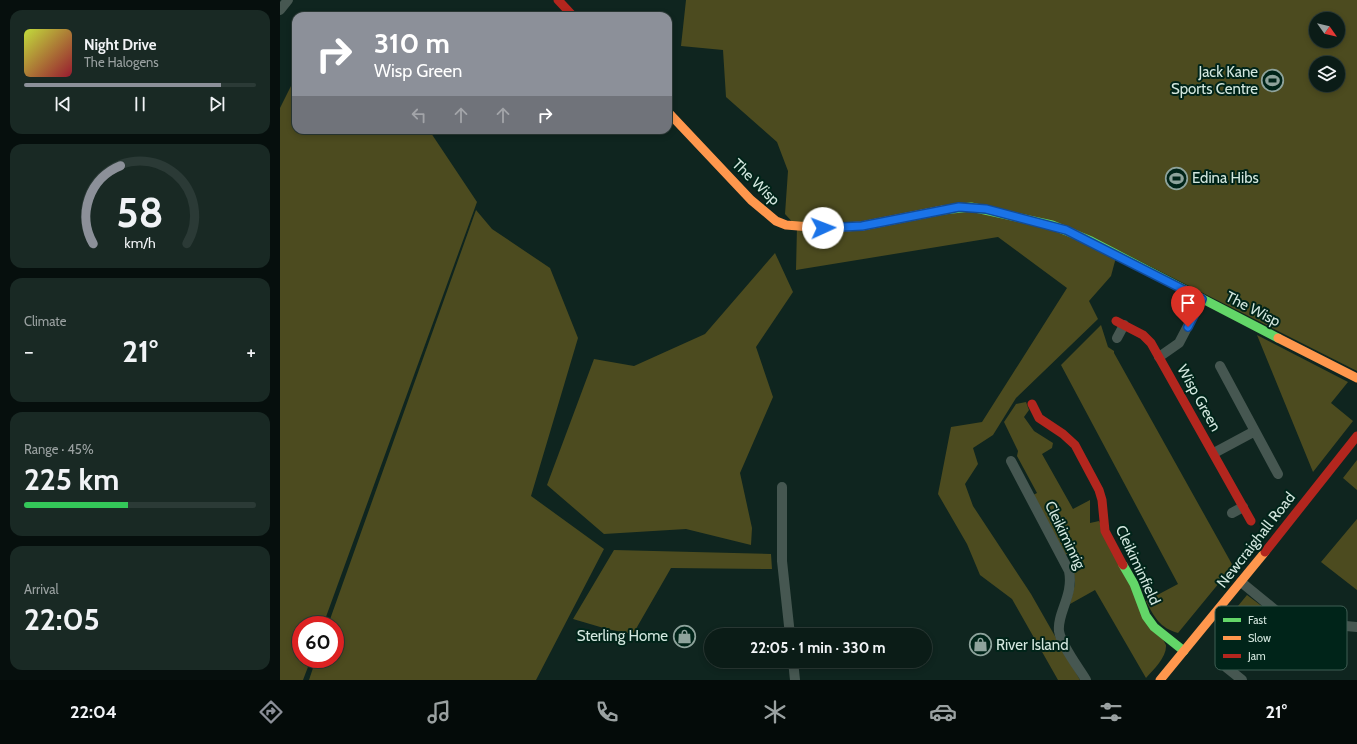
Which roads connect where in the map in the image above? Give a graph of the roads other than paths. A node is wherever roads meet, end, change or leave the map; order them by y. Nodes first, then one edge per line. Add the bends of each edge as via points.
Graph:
1 (288, 0) edge
2 (558, 0) edge
3 (280, 10) edge
4 (569, 12) edge
5 (672, 116) edge
6 (1202, 299) junction
7 (1120, 323) joint
8 (1117, 338) dead end
9 (1159, 356) junction
10 (1224, 370) dead end
11 (1357, 378) edge
12 (1032, 404) dead end
13 (1255, 431) junction
14 (1357, 436) edge
15 (1214, 454) junction
16 (1011, 461) dead end
17 (1278, 474) dead end
18 (782, 487) dead end
19 (1243, 507) junction
20 (1232, 514) dead end
21 (1251, 521) dead end
22 (1241, 582) junction
23 (1221, 606) edge
24 (1271, 606) edge
25 (1215, 613) edge
26 (1347, 626) edge
27 (1357, 627) edge
28 (789, 628) edge
29 (1184, 651) junction
30 (793, 668) edge
31 (1231, 670) edge
32 (795, 680) edge
33 (1086, 680) edge
34 (1160, 680) edge
35 (1242, 680) edge

1 - 3 street
2 - 4 main road
5 - 6 main road, The Wisp via 751,200 776,221 786,225 847,227 959,207 986,209 1066,230
6 - 9 street, Wisp Green via 1179,344
6 - 11 main road, The Wisp
7 - 8 street, Wisp Green
7 - 9 main road, Wisp Green via 1148,339
9 - 15 main road, Wisp Green
10 - 13 street
12 - 29 main road, Cleikiminfield via 1039,418 1075,445 1099,490 1105,531 1134,584 1146,616 1154,627
13 - 15 street, Wisp Green
13 - 17 street via 1276,462
14 - 22 main road, Newcraighall Road
15 - 19 main road, Wisp Green
16 - 33 street, Cleikiminrig via 1012,473 1069,571 1070,588 1059,631
18 - 28 street via 782,560
19 - 20 street
19 - 21 main road, Wisp Green
22 - 23 main road, Newcraighall Road
22 - 24 street
25 - 29 main road, Newcraighall Road
26 - 27 street
29 - 34 main road, Newcraighall Road
30 - 32 street
31 - 35 street

